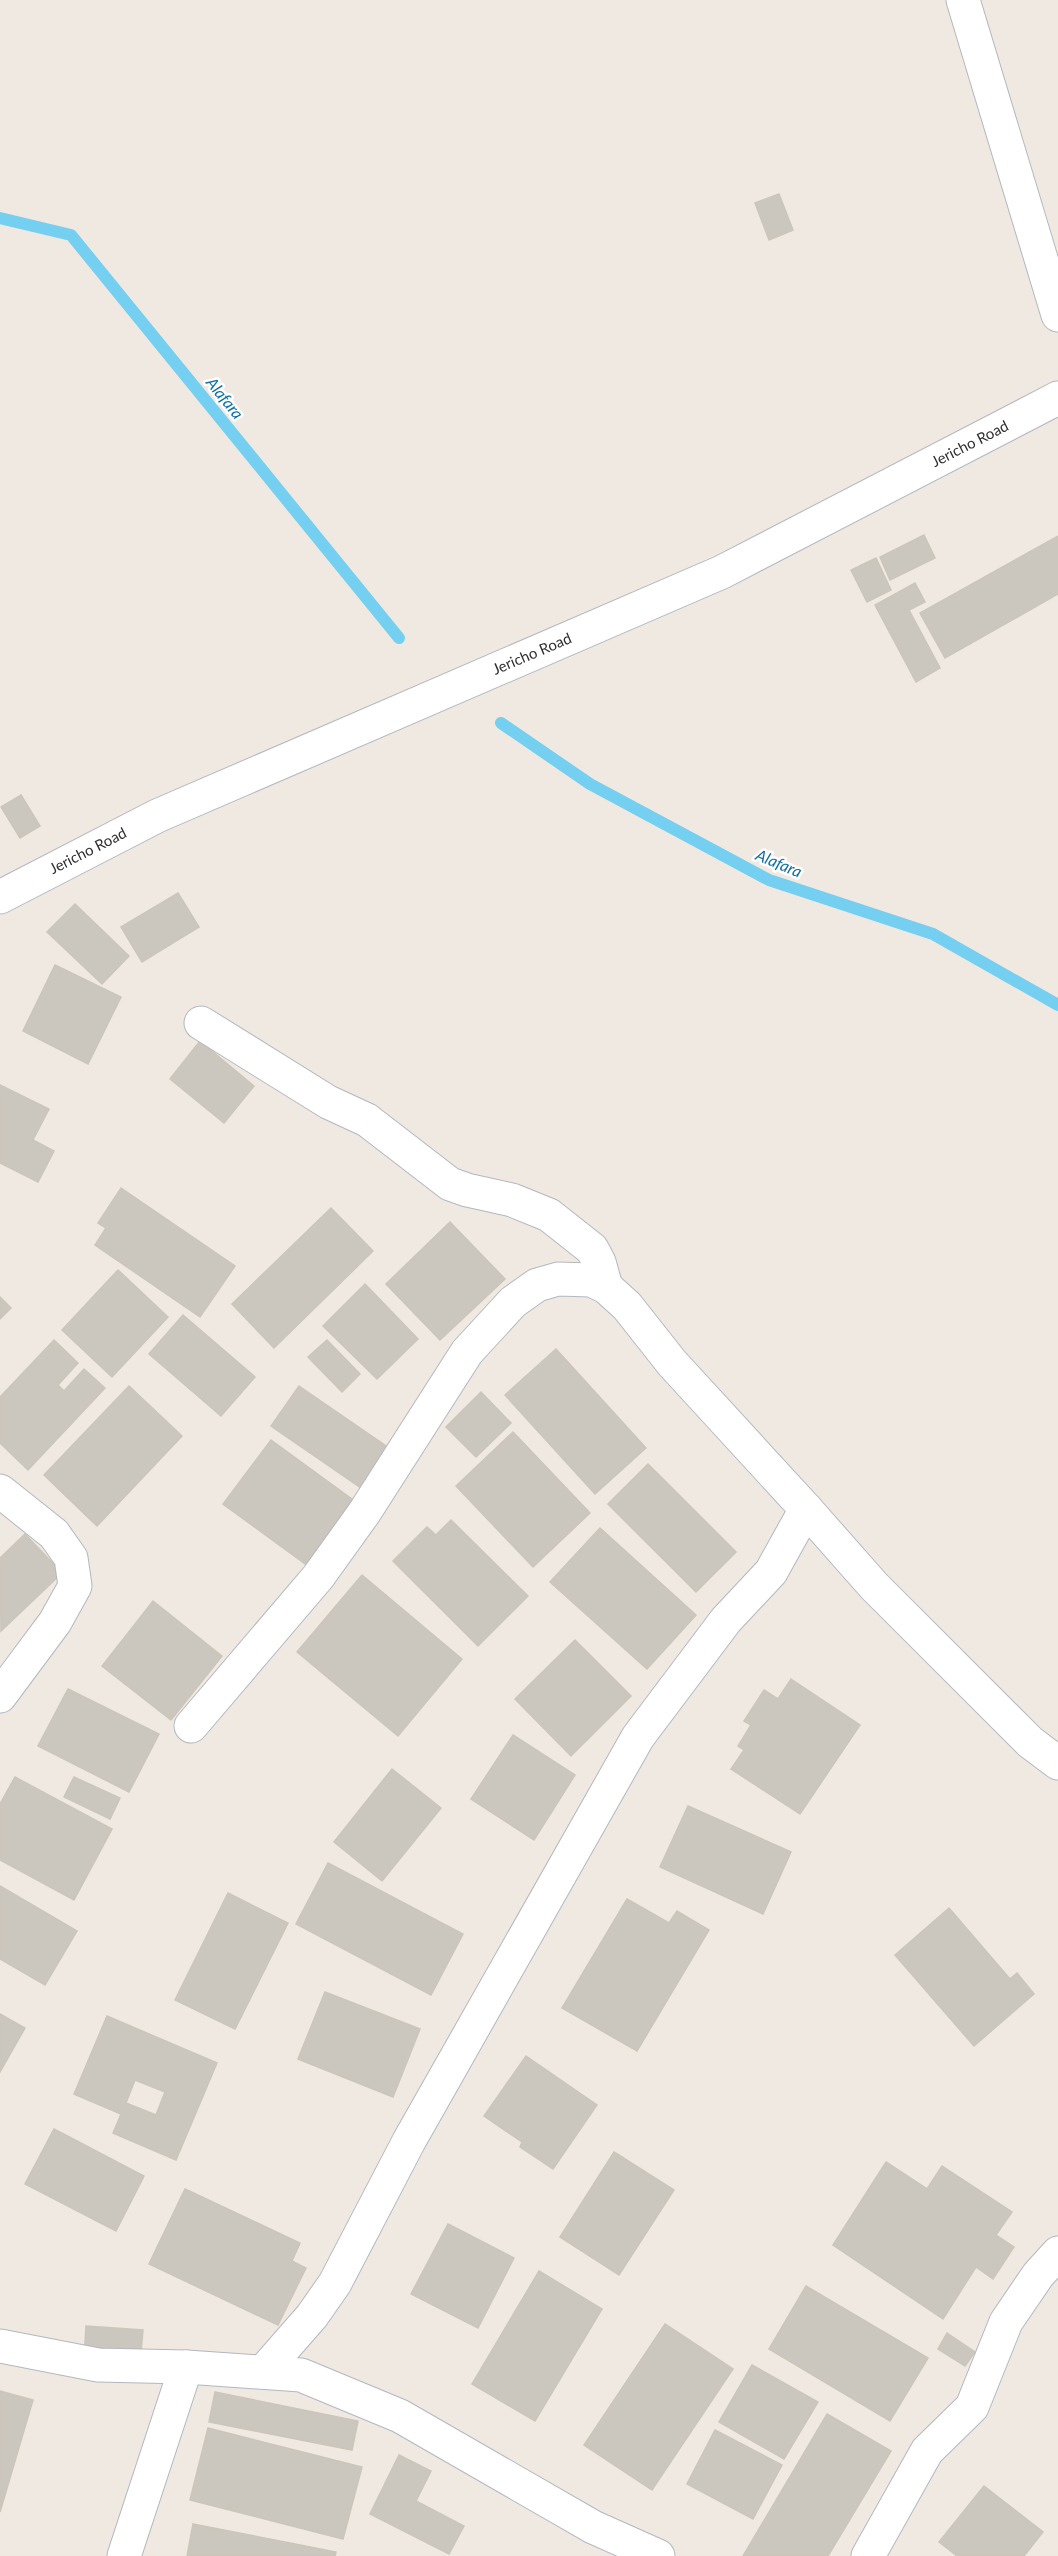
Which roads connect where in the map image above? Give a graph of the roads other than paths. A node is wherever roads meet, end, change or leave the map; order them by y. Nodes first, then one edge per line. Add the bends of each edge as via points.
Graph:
1 (963, 0) edge
2 (1058, 315) edge
3 (1058, 398) edge
4 (0, 897) edge
5 (201, 1023) dead end
6 (606, 1287) junction
7 (0, 1491) edge
8 (806, 1509) junction
9 (0, 1696) edge
10 (191, 1726) dead end
11 (1058, 1763) edge
12 (1058, 2253) edge
13 (0, 2346) edge
14 (186, 2367) junction
15 (263, 2372) junction
16 (124, 2556) edge
17 (658, 2556) edge
18 (868, 2556) edge

1 - 2 street
3 - 4 street, Jericho Road via 722,572 157,816
5 - 6 street via 328,1102 367,1120 450,1184 512,1200 549,1215 592,1248
6 - 8 street
6 - 10 street via 591,1280 558,1279 537,1285 513,1302 468,1352 318,1577
7 - 9 street via 54,1534 71,1558 75,1586 55,1622
8 - 11 street via 874,1586 1030,1742
8 - 15 street via 771,1572 726,1620 638,1737 409,2141 335,2283
12 - 18 street via 1006,2322 972,2407 927,2451
13 - 14 street via 98,2365
14 - 15 street
14 - 16 street
15 - 17 street via 301,2375 400,2416 593,2527

